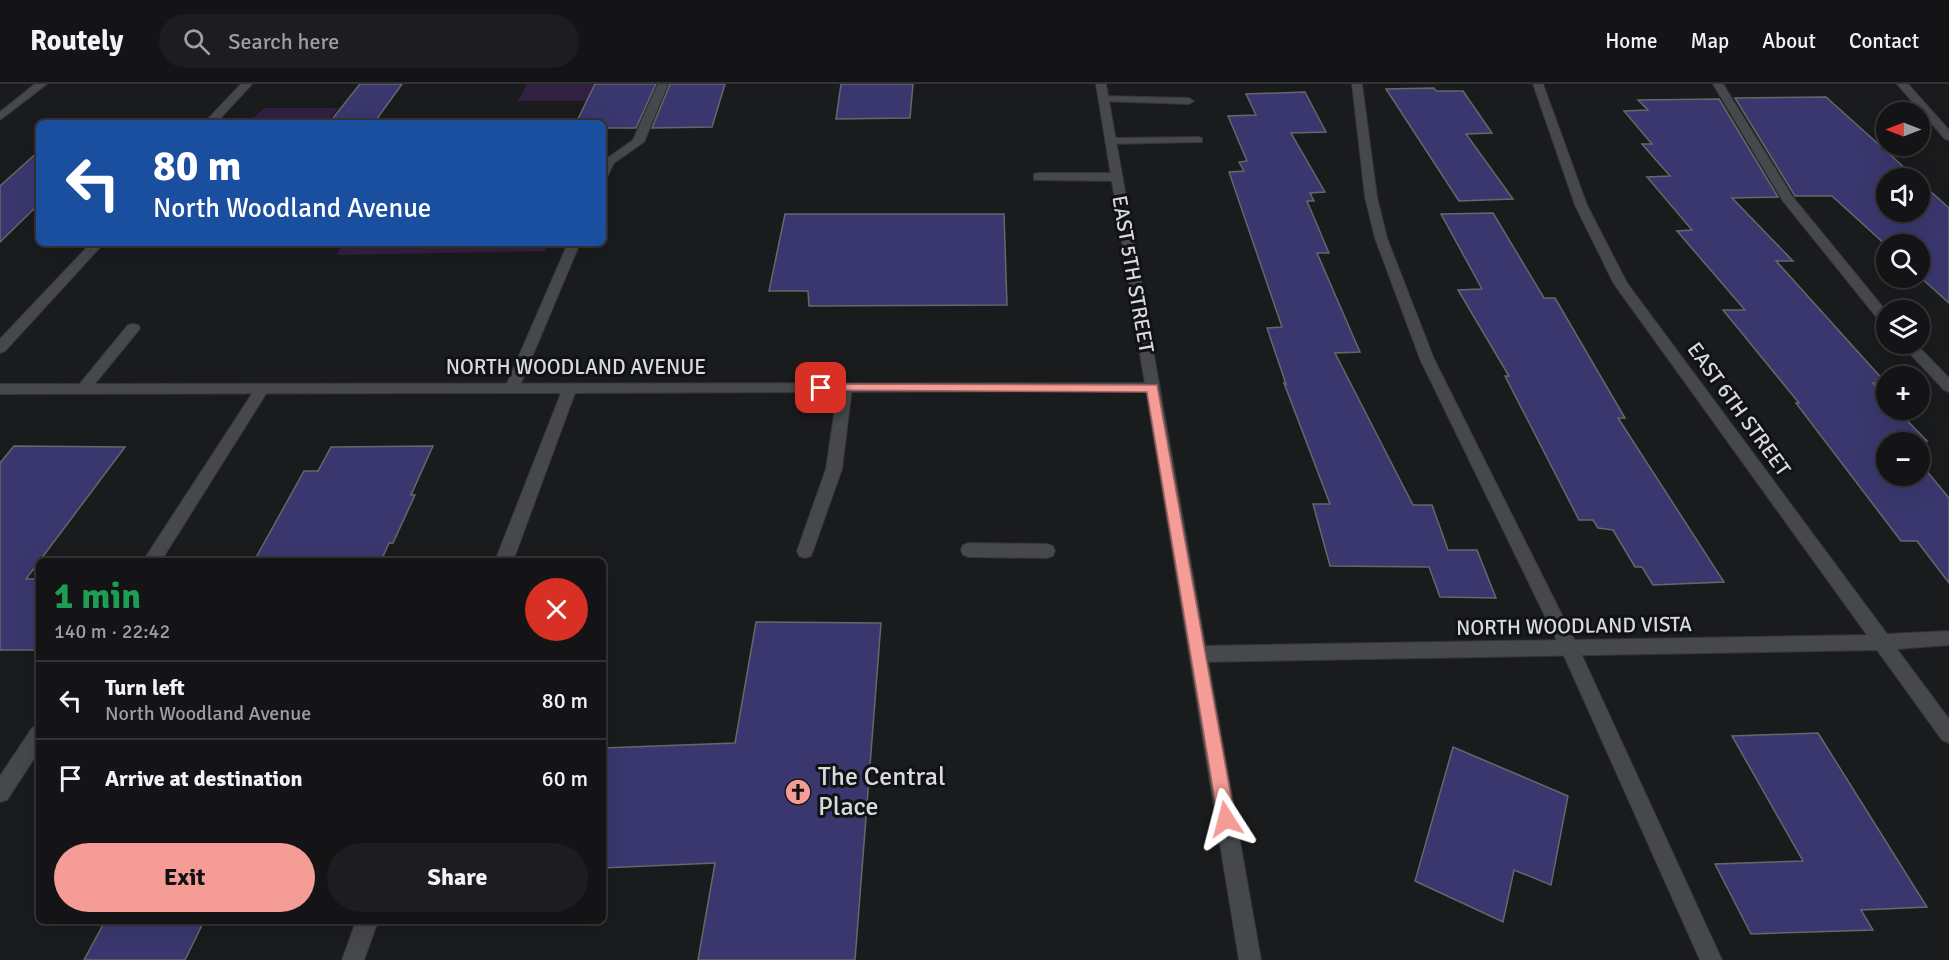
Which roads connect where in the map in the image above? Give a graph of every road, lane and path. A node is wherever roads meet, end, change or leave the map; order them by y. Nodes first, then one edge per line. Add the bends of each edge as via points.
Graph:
1 (42, 84) edge
2 (247, 84) edge
3 (663, 84) edge
4 (1357, 84) edge
5 (1538, 84) edge
6 (1718, 84) edge
7 (1902, 84) edge
8 (1102, 91) edge
9 (1189, 101) dead end
10 (0, 117) edge
11 (213, 120) edge
12 (1949, 138) edge
13 (1198, 140) dead end
14 (1111, 141) junction
15 (606, 168) edge
16 (1038, 177) dead end
17 (1117, 177) junction
18 (95, 246) edge
19 (572, 246) edge
20 (1876, 307) edge
21 (133, 328) dead end
22 (0, 348) edge
23 (1918, 354) edge
24 (1949, 387) edge
25 (512, 388) junction
26 (570, 388) junction
27 (845, 388) junction
28 (1153, 388) junction
29 (0, 389) edge
30 (82, 389) junction
31 (262, 389) junction
32 (969, 550) dead end
33 (805, 551) dead end
34 (1047, 551) dead end
35 (154, 558) edge
36 (505, 558) edge
37 (1949, 638) edge
38 (1884, 642) junction
39 (1570, 649) junction
40 (1199, 654) junction
41 (1949, 734) edge
42 (36, 739) edge
43 (0, 793) edge
44 (366, 924) edge
45 (352, 960) edge
46 (1250, 960) edge
47 (1711, 960) edge

1 - 10 street
2 - 11 street
3 - 15 street via 638,142 609,161
4 - 39 street via 1371,197 1400,290 1440,387
5 - 38 street, EAST 6TH STREET via 1581,205 1621,284
6 - 20 street via 1787,198
7 - 12 street
8 - 9 street
8 - 14 street, EAST 5TH STREET
13 - 14 street
14 - 17 street, EAST 5TH STREET
16 - 17 street
17 - 28 street, EAST 5TH STREET
18 - 22 street
19 - 25 street
21 - 30 street
23 - 24 street
25 - 26 street, NORTH WOODLAND AVENUE
25 - 31 street, NORTH WOODLAND AVENUE
26 - 27 street, NORTH WOODLAND AVENUE
26 - 36 street
27 - 28 street, NORTH WOODLAND AVENUE
27 - 33 street via 834,469
28 - 40 street, EAST 5TH STREET
29 - 30 street, NORTH WOODLAND AVENUE
30 - 31 street, NORTH WOODLAND AVENUE
31 - 35 street
32 - 34 street
37 - 38 street, NORTH WOODLAND VISTA
38 - 39 street, NORTH WOODLAND VISTA
38 - 41 street, EAST 6TH STREET
39 - 40 street, NORTH WOODLAND VISTA
39 - 47 street
40 - 46 street, EAST 5TH STREET
42 - 43 street
44 - 45 street

